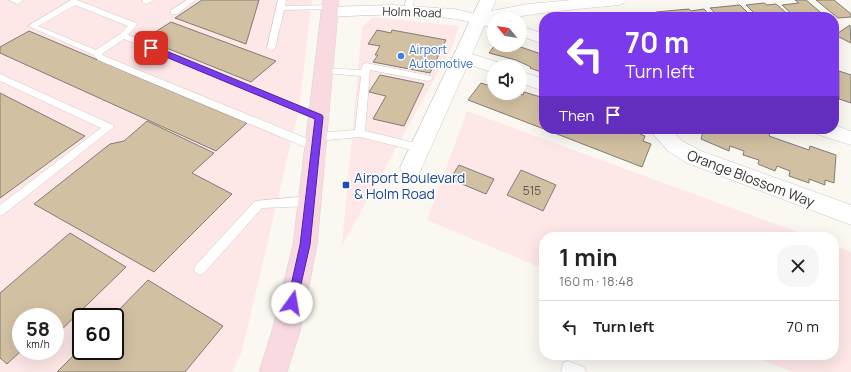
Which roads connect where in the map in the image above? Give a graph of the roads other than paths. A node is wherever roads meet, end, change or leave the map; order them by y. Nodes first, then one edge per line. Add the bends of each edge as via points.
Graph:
1 (13, 0) edge
2 (20, 0) edge
3 (192, 0) edge
4 (488, 0) edge
5 (618, 0) edge
6 (281, 4) edge
7 (409, 5) edge
8 (330, 6) edge
9 (174, 12) dead end
10 (487, 12) edge
11 (518, 12) edge
12 (487, 21) edge
13 (527, 33) edge
14 (123, 36) junction
15 (539, 37) edge
16 (271, 48) dead end
17 (97, 53) junction
18 (462, 56) junction
19 (487, 65) edge
20 (324, 70) junction
21 (365, 73) junction
22 (0, 77) edge
23 (428, 78) dead end
24 (527, 79) edge
25 (539, 83) edge
26 (360, 133) junction
27 (317, 134) junction
28 (664, 134) edge
29 (839, 134) edge
30 (851, 138) edge
31 (420, 148) junction
32 (411, 168) dead end
33 (310, 201) junction
34 (0, 211) edge
35 (851, 215) edge
36 (200, 269) dead end
37 (273, 372) edge
38 (568, 372) edge
39 (579, 372) edge

1 - 2 lane
3 - 9 lane
4 - 10 street
5 - 11 street, Holm Road
6 - 8 lane
6 - 16 lane
7 - 8 street, Holm Road
7 - 12 street, Holm Road
8 - 20 main road
12 - 18 street
13 - 15 street
14 - 17 lane
14 - 17 lane via 133,26 74,2 32,26
14 - 27 lane
17 - 27 lane via 102,58
18 - 19 street
18 - 31 street
20 - 21 lane
20 - 27 main road
21 - 23 lane via 366,66
21 - 26 lane
22 - 34 lane via 109,127
24 - 25 street
26 - 27 lane
26 - 31 lane
27 - 33 main road
28 - 35 street, Orange Blossom Way via 675,146 694,157
29 - 30 street
31 - 32 street
33 - 36 lane via 259,204
33 - 37 main road via 305,245 286,331
38 - 39 lane via 568,368

